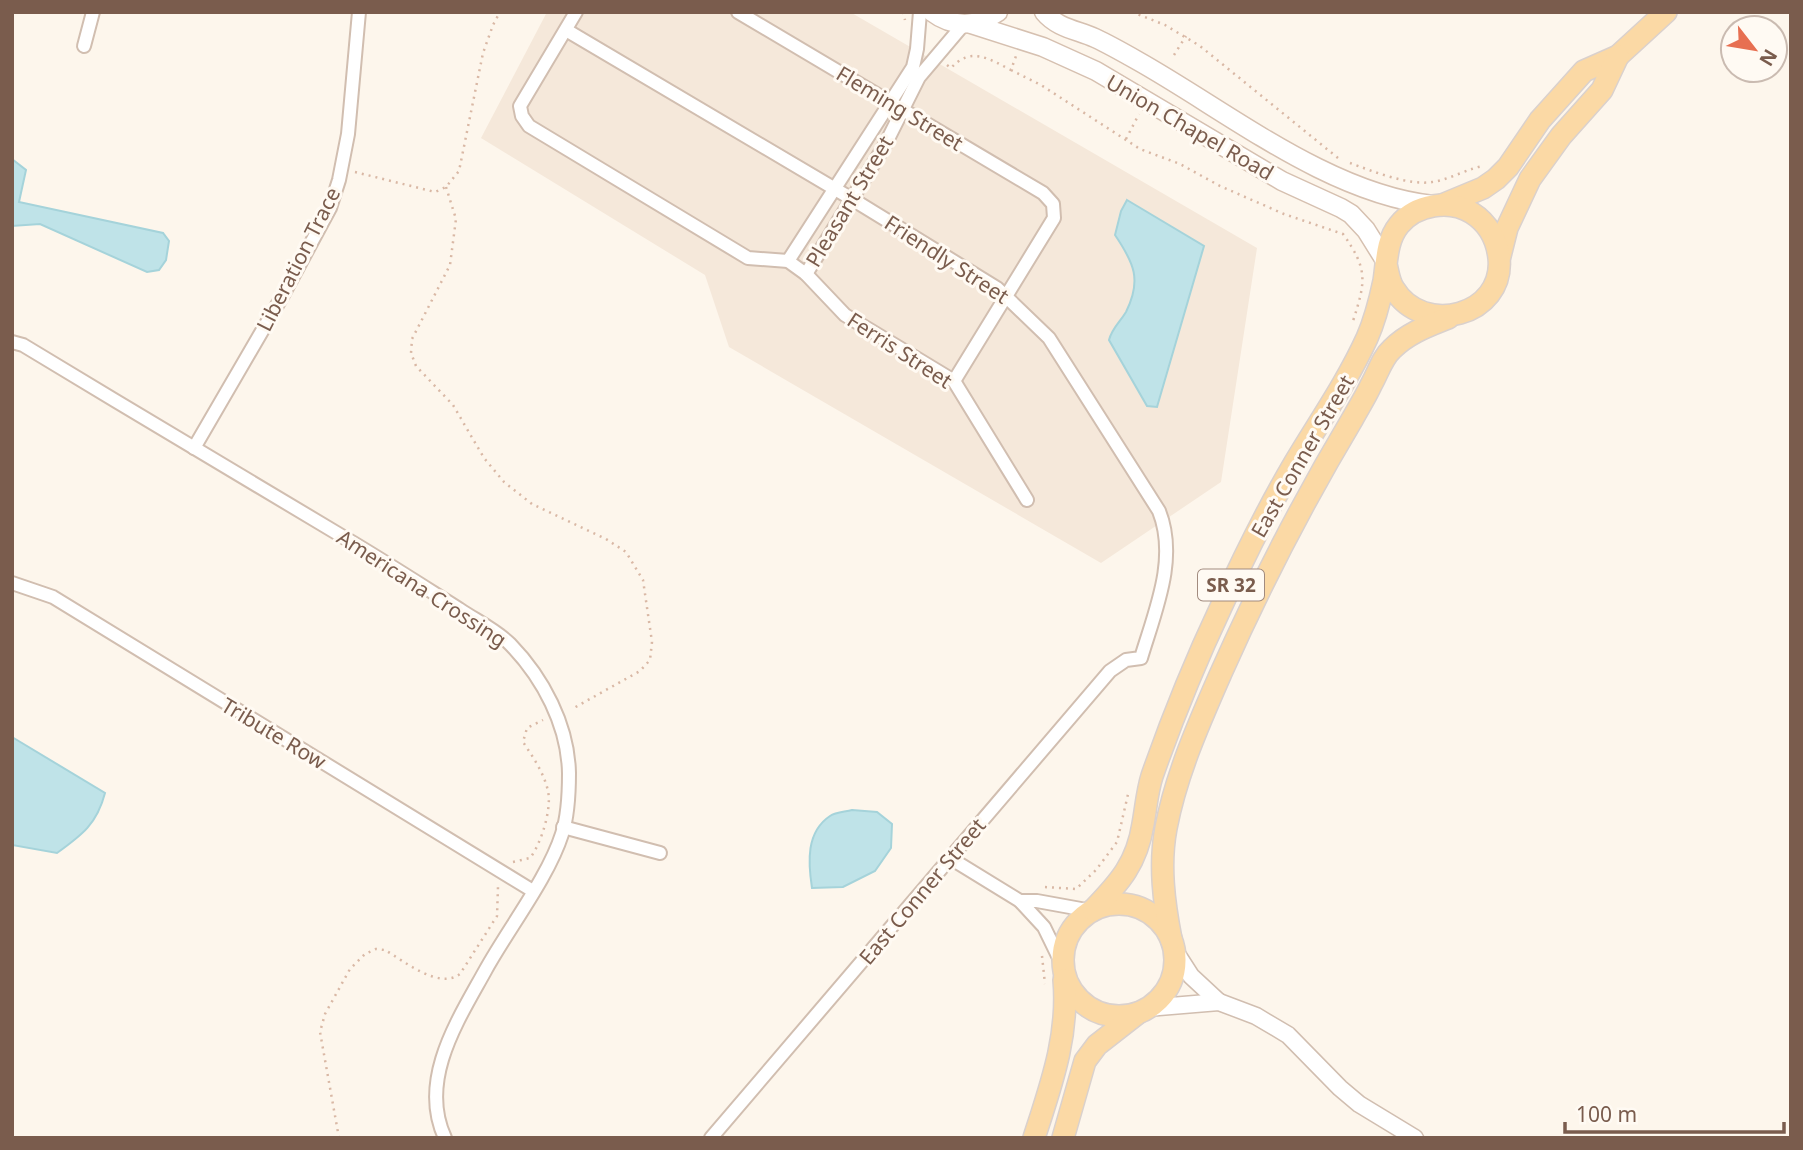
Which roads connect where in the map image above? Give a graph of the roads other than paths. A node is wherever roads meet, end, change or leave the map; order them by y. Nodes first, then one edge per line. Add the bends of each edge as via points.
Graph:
1 (93, 12) edge
2 (359, 12) edge
3 (576, 12) edge
4 (738, 12) edge
5 (920, 12) edge
6 (932, 12) edge
7 (998, 12) edge
8 (1044, 12) edge
9 (1667, 12) edge
10 (967, 24) junction
11 (566, 30) junction
12 (84, 46) dead end
13 (1618, 55) junction
14 (896, 105) junction
15 (835, 189) junction
16 (852, 199) junction
17 (1438, 206) junction
18 (1499, 258) junction
19 (788, 261) junction
20 (1386, 263) junction
21 (806, 274) junction
22 (1006, 296) junction
23 (1455, 316) junction
24 (12, 342) edge
25 (954, 381) junction
26 (194, 448) junction
27 (1027, 500) dead end
28 (12, 583) edge
29 (1142, 658) joint
30 (564, 827) junction
31 (660, 853) dead end
32 (950, 858) junction
33 (533, 891) junction
34 (1020, 901) junction
35 (1093, 911) junction
36 (1172, 944) junction
37 (1064, 968) junction
38 (1219, 1002) junction
39 (1144, 1009) junction
40 (444, 1138) edge
41 (712, 1138) edge
42 (1034, 1138) edge
43 (1063, 1138) edge
44 (1415, 1138) edge

1 - 12 street
2 - 26 street, Liberation Trace via 348,134 330,208
3 - 11 street
4 - 14 street, Fleming Street
5 - 14 street, Pleasant Street via 913,67
6 - 10 main road, Union Chapel Road via 951,23
7 - 10 main road
8 - 17 main road, Union Chapel Road via 1057,24 1141,62 1335,176 1393,198
9 - 13 main road, SR 32
10 - 14 street, Pleasant Street
10 - 20 main road, Union Chapel Road via 1043,47 1096,71 1282,181 1341,208 1366,230
11 - 15 street, Friendly Street
11 - 19 street via 520,106 522,116 541,135 748,258
13 - 17 main road, SR 32 via 1584,71 1496,179
13 - 18 main road, SR 32 via 1602,90 1530,179 1507,228
14 - 15 street, Pleasant Street
14 - 16 street, Pleasant Street via 885,145
14 - 22 street, Fleming Street via 1043,193 1053,204 1054,218
15 - 16 street, Friendly Street
15 - 19 street, Pleasant Street
16 - 21 street, Pleasant Street
16 - 22 street, Friendly Street
17 - 18 main road via 1452,205 1482,220 1494,238
17 - 20 main road, SR 32 via 1416,211 1399,225 1388,246
18 - 23 main road, SR 32 via 1497,276 1487,296
19 - 21 street, Ferris Street
20 - 23 main road via 1393,288 1406,305 1423,314
20 - 35 main road, East Conner Street / SR 32 via 1374,319 1359,353 1255,538 1184,693 1149,784 1133,863
21 - 25 street, Ferris Street via 845,315
22 - 25 street
22 - 29 street, Friendly Street via 1049,338 1163,524 1167,564
23 - 36 main road, East Conner Street / SR 32 via 1405,338 1384,359 1244,620 1171,803 1163,867
24 - 26 street, Americana Crossing
25 - 27 street, Ferris Street
26 - 30 street, Americana Crossing via 507,640 539,680 564,737 569,771
28 - 33 street, Tribute Row via 53,597
29 - 32 street, East Conner Street via 1126,660 1110,671
30 - 31 street
30 - 33 street, Americana Crossing
32 - 34 street
32 - 41 street, East Conner Street
33 - 40 street, Americana Crossing via 453,1028 440,1063 435,1096
34 - 35 street
34 - 37 street via 1044,927
35 - 36 main road via 1119,904 1144,910 1156,918
35 - 37 main road via 1082,918 1067,940
36 - 38 street via 1191,976
36 - 39 main road via 1174,962 1166,989
37 - 39 main road via 1072,991 1098,1012 1120,1016
37 - 42 main road via 1062,1047
38 - 39 street
38 - 44 street via 1288,1035 1359,1104
39 - 43 main road via 1097,1045 1085,1061

